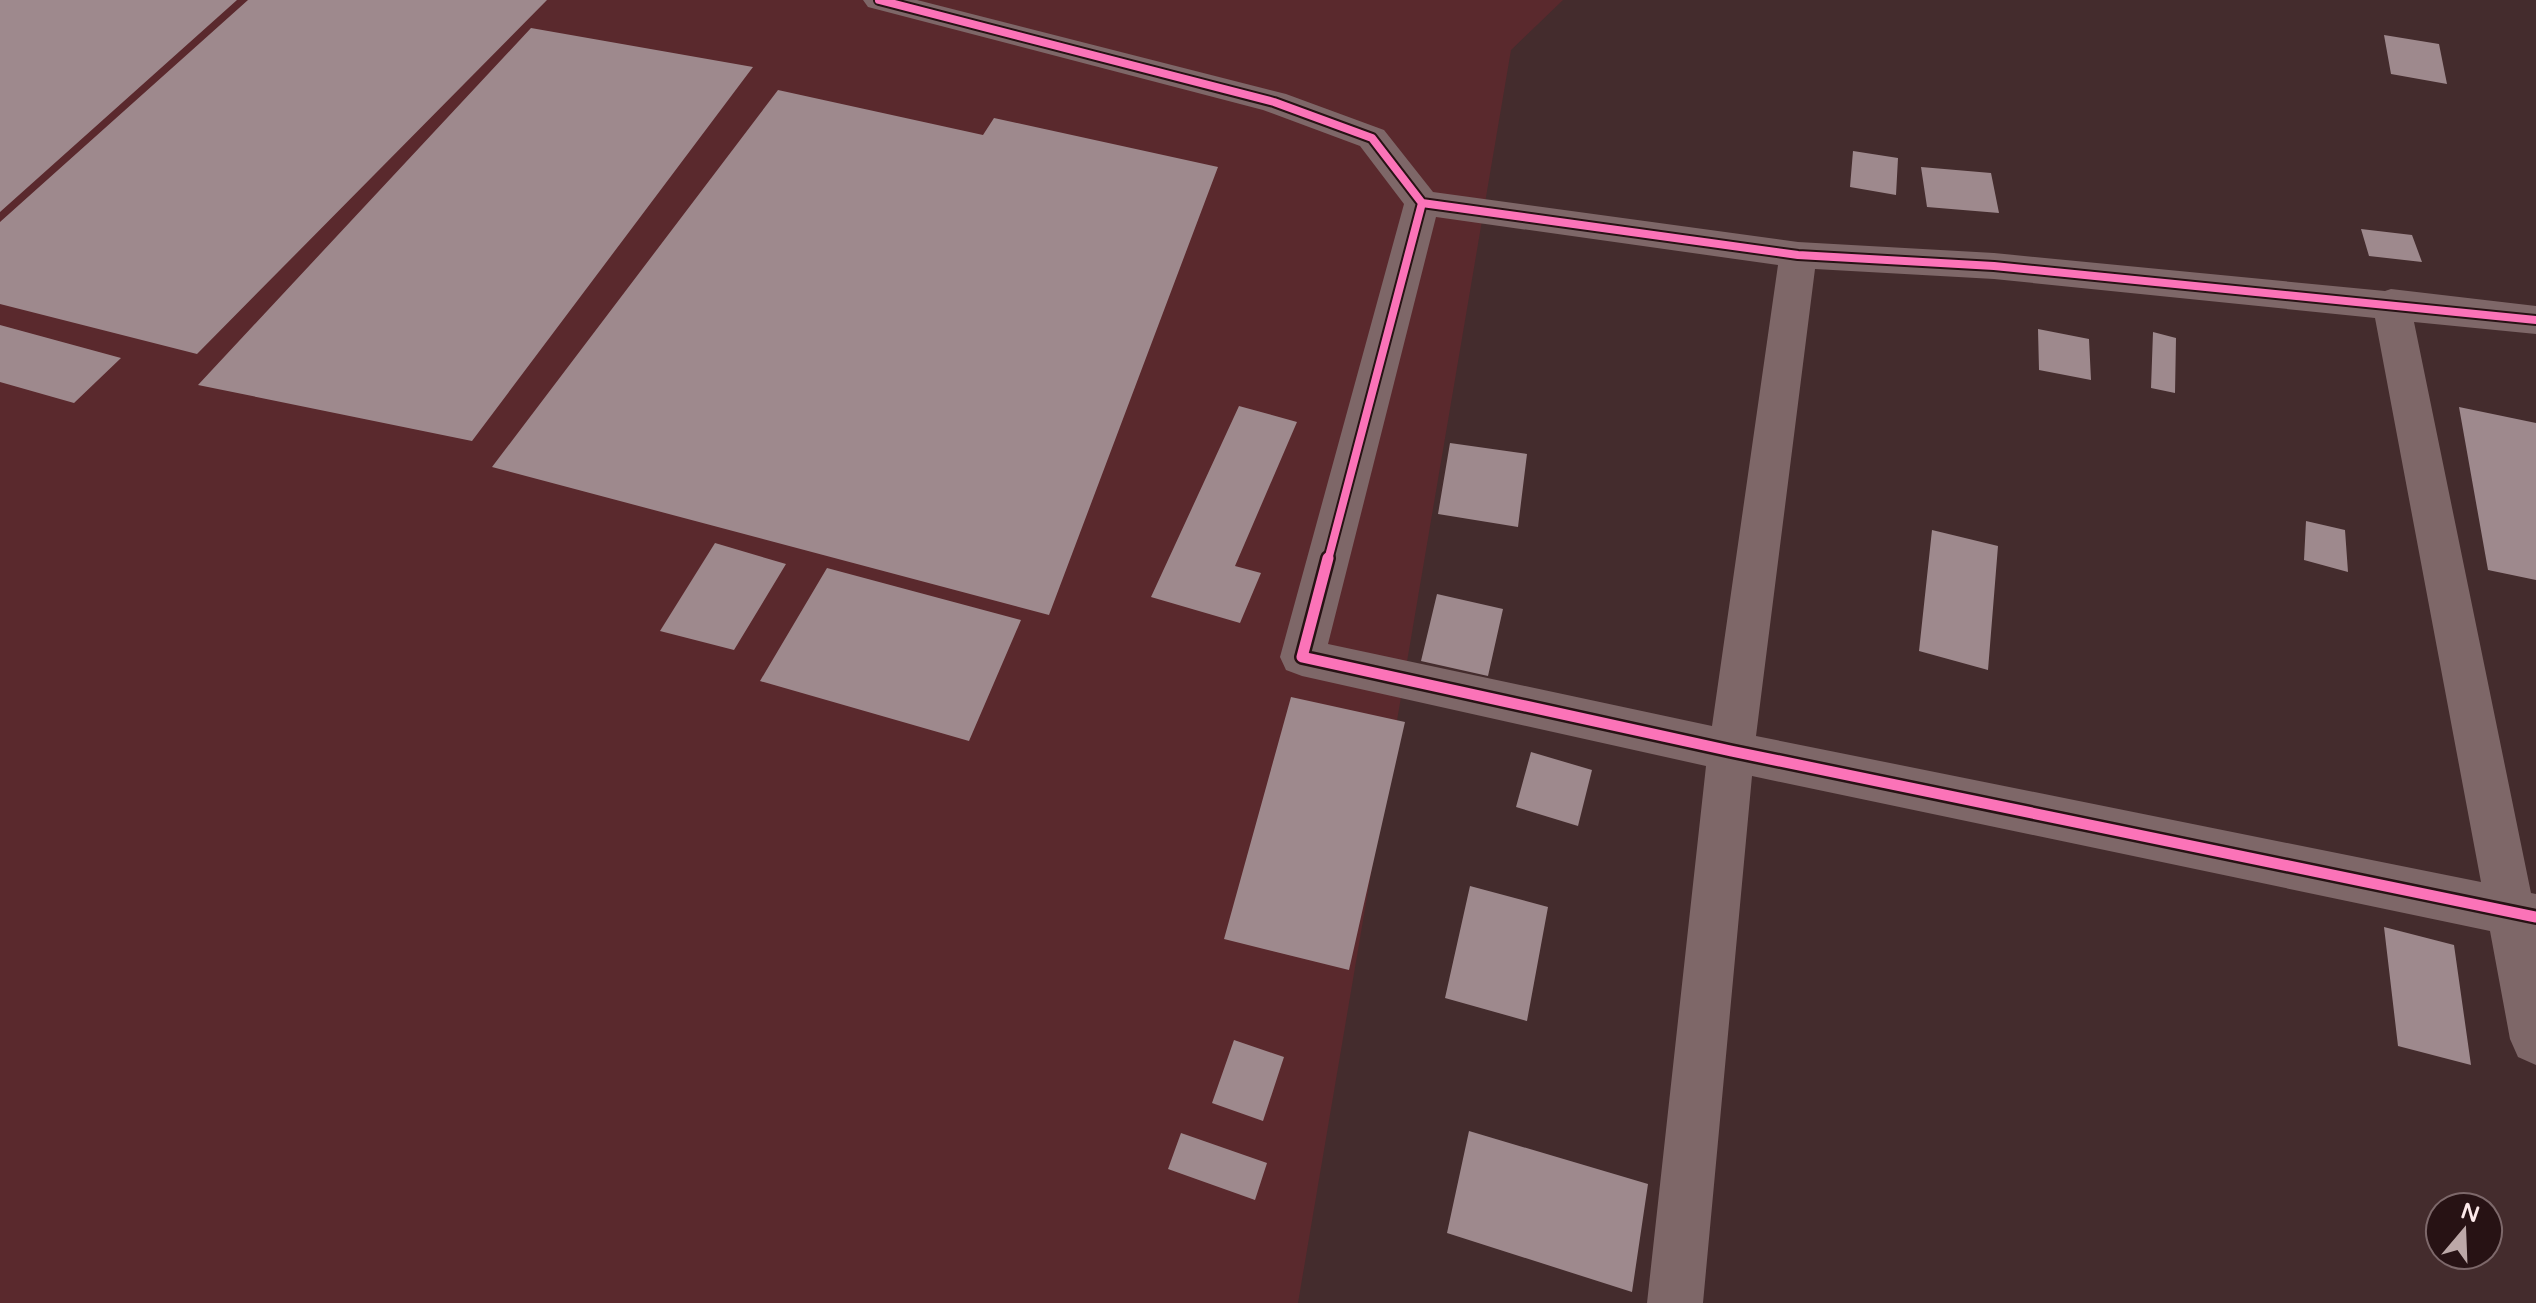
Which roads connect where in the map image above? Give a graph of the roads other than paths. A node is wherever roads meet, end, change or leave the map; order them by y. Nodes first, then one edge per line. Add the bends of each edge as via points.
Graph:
1 (879, 0) edge
2 (1422, 203) junction
3 (1798, 255) junction
4 (2391, 303) junction
5 (2536, 320) edge
6 (1731, 751) junction
7 (2523, 914) edge
8 (2536, 1039) edge
9 (1675, 1303) edge

1 - 2 street via 1288,107 1372,138
2 - 3 street
2 - 6 street via 1383,331 1302,657
3 - 4 street via 1994,266
3 - 6 street
4 - 5 street
4 - 7 street
6 - 7 street
6 - 9 street
7 - 8 street

